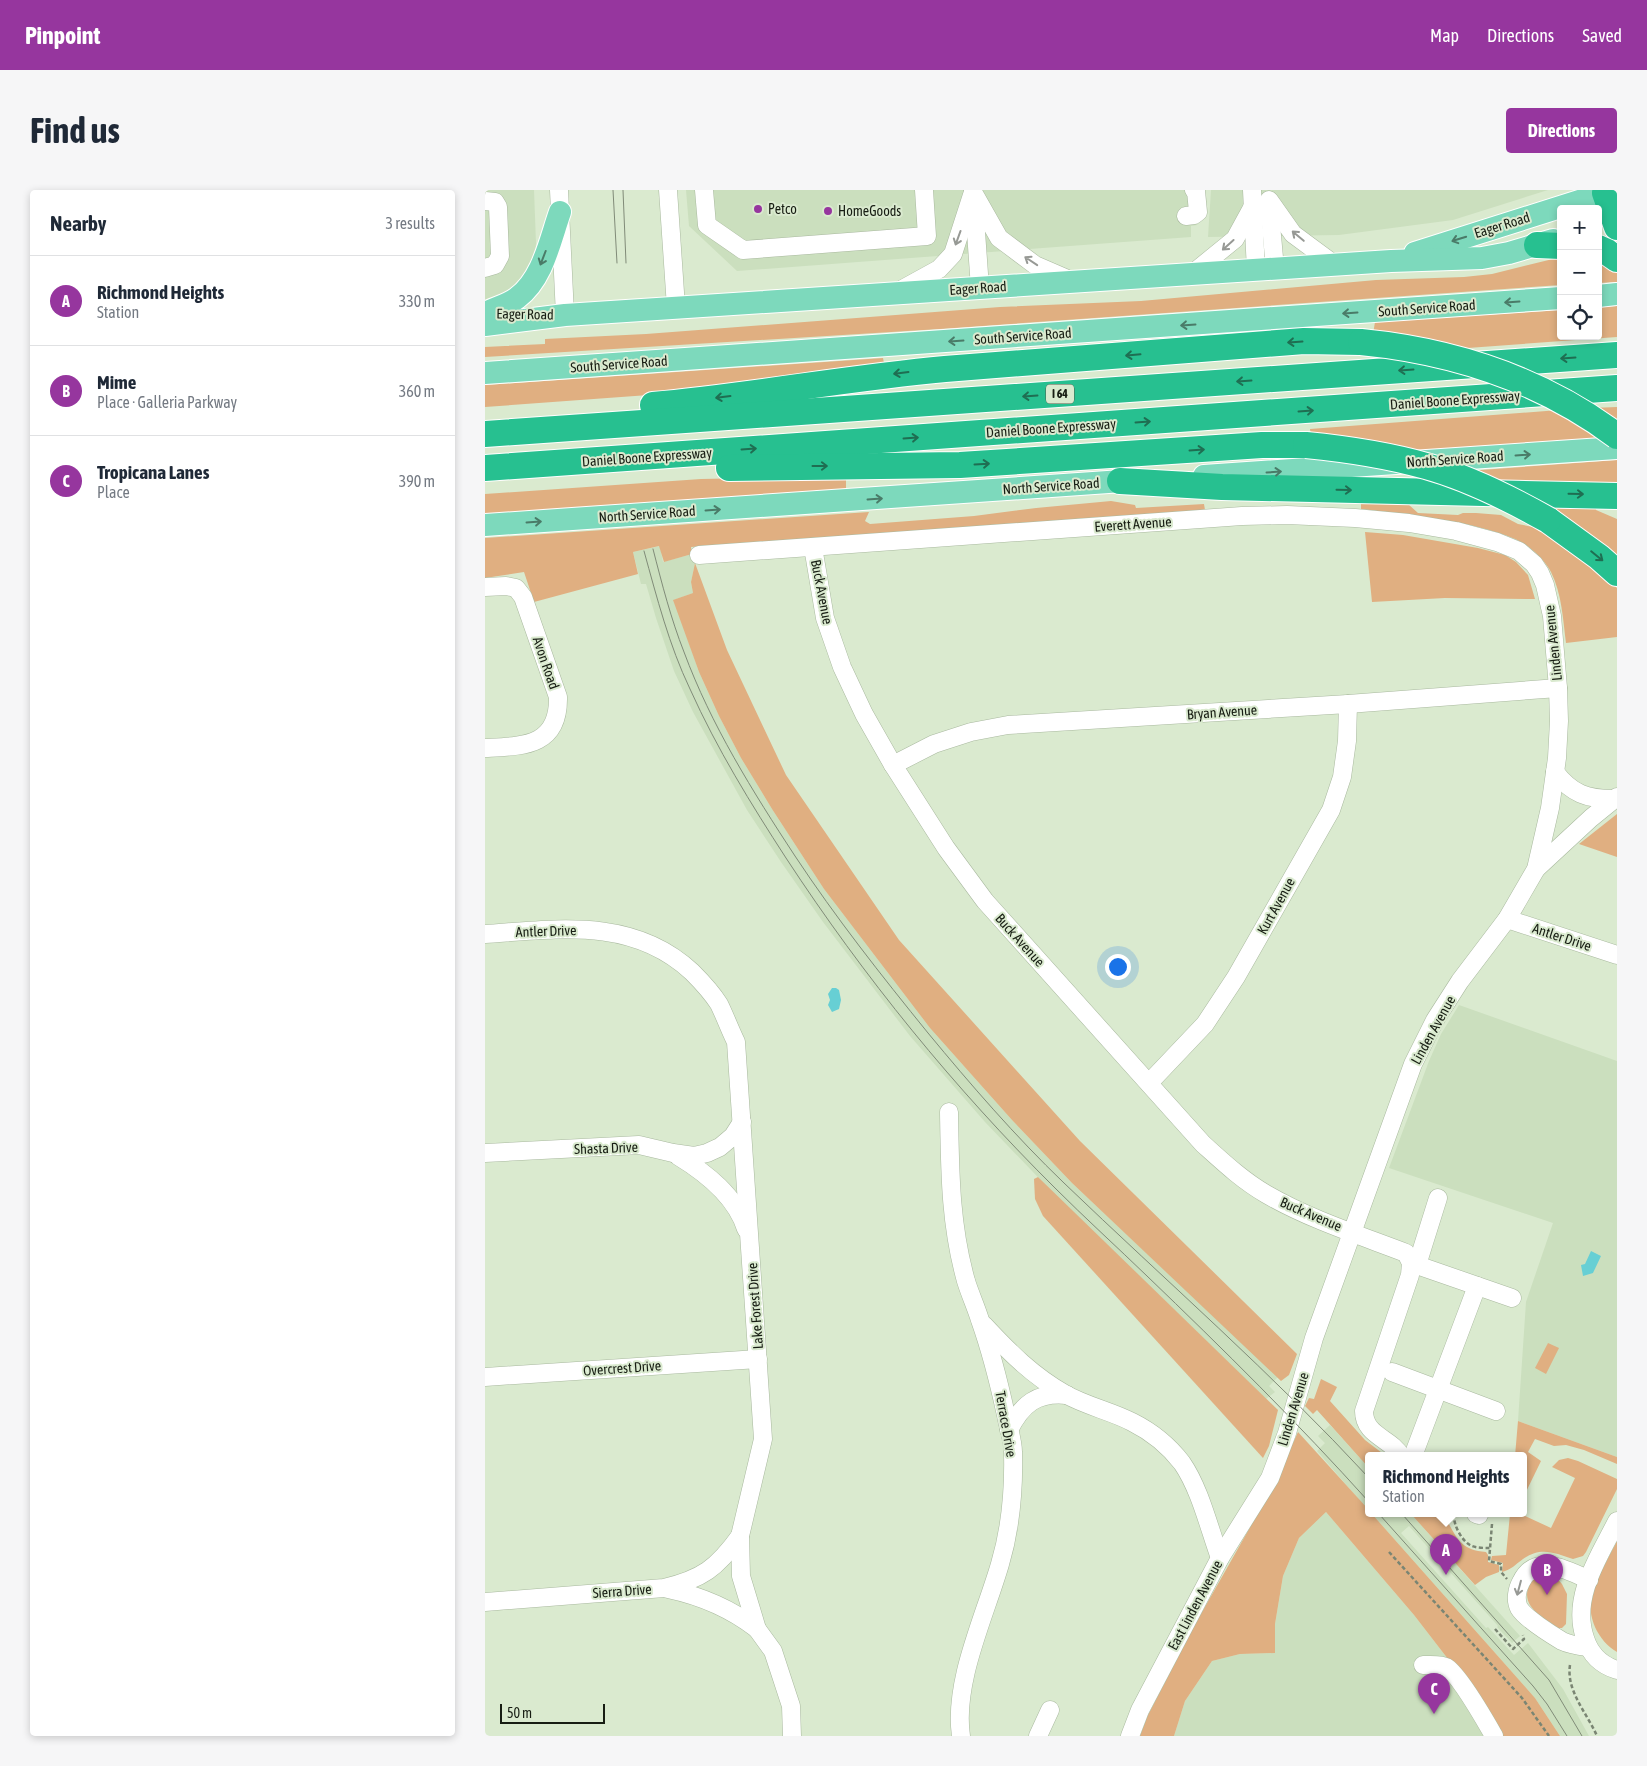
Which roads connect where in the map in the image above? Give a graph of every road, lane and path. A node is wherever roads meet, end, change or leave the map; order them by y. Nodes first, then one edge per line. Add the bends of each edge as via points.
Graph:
1 (668, 190) edge
2 (704, 190) edge
3 (924, 190) edge
4 (1195, 190) edge
5 (973, 191) edge
6 (1609, 191) edge
7 (1260, 197) edge
8 (485, 200) edge
9 (559, 201) edge
10 (1186, 216) dead end
11 (1612, 223) edge
12 (1553, 243) edge
13 (1602, 250) edge
14 (1617, 259) edge
15 (1391, 261) junction
16 (1335, 264) junction
17 (485, 268) edge
18 (1265, 269) junction
19 (1191, 274) junction
20 (1075, 282) junction
21 (981, 288) junction
22 (895, 293) junction
23 (1557, 298) edge
24 (676, 307) junction
25 (485, 313) edge
26 (565, 315) junction
27 (485, 325) edge
28 (1617, 355) edge
29 (485, 373) edge
30 (1617, 388) edge
31 (494, 434) edge
32 (1617, 436) edge
33 (1617, 448) edge
34 (497, 468) edge
35 (1120, 481) junction
36 (1617, 496) edge
37 (485, 525) edge
38 (813, 547) junction
39 (699, 555) dead end
40 (1617, 573) edge
41 (1545, 585) joint
42 (485, 587) edge
43 (1558, 688) junction
44 (1348, 704) junction
45 (485, 748) edge
46 (893, 765) junction
47 (1555, 772) junction
48 (1616, 798) edge
49 (1536, 868) junction
50 (1507, 919) junction
51 (607, 932) joint
52 (485, 934) edge
53 (1617, 955) edge
54 (1149, 1083) junction
55 (949, 1112) dead end
56 (742, 1122) junction
57 (485, 1153) edge
58 (673, 1153) junction
59 (1438, 1198) dead end
60 (1353, 1232) junction
61 (751, 1247) junction
62 (1414, 1264) junction
63 (1477, 1286) junction
64 (1513, 1298) dead end
65 (981, 1320) junction
66 (758, 1359) junction
67 (1392, 1372) dead end
68 (485, 1378) edge
69 (1438, 1389) junction
70 (1067, 1395) junction
71 (1496, 1411) dead end
72 (1009, 1430) junction
73 (1399, 1452) edge
74 (1414, 1452) edge
75 (1270, 1478) joint
76 (1454, 1517) edge
77 (1617, 1521) edge
78 (1491, 1529) dead end
79 (740, 1536) junction
80 (1490, 1548) junction
81 (1389, 1552) dead end
82 (1220, 1558) junction
83 (1508, 1580) dead end
84 (1589, 1580) junction
85 (664, 1588) junction
86 (485, 1602) edge
87 (757, 1629) junction
88 (1495, 1630) dead end
89 (1520, 1632) dead end
90 (1588, 1647) junction
91 (1423, 1665) dead end
92 (1570, 1665) dead end
93 (1617, 1670) edge
94 (1050, 1710) dead end
95 (792, 1736) edge
96 (961, 1736) edge
97 (1038, 1736) edge
98 (1130, 1736) edge
99 (1494, 1736) edge
100 (1549, 1736) edge
101 (1597, 1736) edge

1 - 24 street
2 - 3 street via 707,225 743,250 927,236
4 - 10 street via 1198,212
20 -> 5 street via 1035,265 999,238
5 - 21 street
5 -> 22 street via 953,254 939,269
6 - 11 highway
6 -> 15 main road, Eager Road
16 -> 7 street via 1293,234
7 - 18 street
7 -> 19 street via 1235,239
8 - 17 street via 495,202 498,207 500,256 495,265
9 -> 25 main road via 538,270 528,288 515,300
9 - 26 street
12 - 15 main road, Eager Road via 1482,258
13 - 14 highway
15 - 16 main road, Eager Road
16 - 18 main road, Eager Road
18 - 19 main road, Eager Road
19 - 20 main road, Eager Road
20 - 21 main road, Eager Road
21 - 22 main road, Eager Road
22 - 24 main road, Eager Road
23 -> 29 main road, South Service Road
24 - 26 main road, Eager Road
25 - 26 main road, Eager Road
26 - 27 main road, Eager Road
28 -> 31 highway, I 64
34 -> 30 highway, Daniel Boone Expressway
32 -> 31 highway, bridge via 1563,401 1486,367 1389,344 1304,341 903,373 595,412
35 -> 33 main road, North Service Road
34 -> 40 highway, bridge via 623,471 951,465 1306,445 1428,466 1497,493 1548,520
35 -> 36 highway via 1222,487
37 -> 35 main road, North Service Road
38 - 39 street, Everett Avenue
38 - 41 street, Everett Avenue via 1243,516 1355,518 1409,523 1497,542 1519,551 1534,564
38 - 46 street, Buck Avenue via 825,618 842,667
41 - 43 street, Linden Avenue via 1552,616
42 - 45 street, Avon Road via 517,588 523,597 558,697 557,718 544,736 524,746
43 - 44 street, Bryan Avenue
43 - 47 street, Linden Avenue
44 - 46 street, Bryan Avenue via 1008,725 943,741
44 - 54 street, Kurt Avenue via 1342,776 1331,810 1236,977 1205,1024
46 - 54 street, Buck Avenue via 946,848 985,901
47 - 48 street via 1581,796
47 - 49 street, Linden Avenue
48 - 49 street
49 - 50 street, Linden Avenue
50 - 53 street, Antler Drive
50 - 60 street, Linden Avenue via 1460,981 1435,1020 1413,1064
51 - 52 street, Antler Drive via 562,929
51 - 56 street, Lake Forest Drive via 642,940 677,958 718,1002 736,1042
54 - 60 street, Buck Avenue via 1203,1144 1237,1175 1300,1212
55 - 65 street, Terrace Drive via 955,1234 966,1282
56 - 58 street, Shasta Drive via 733,1136 707,1153 694,1156
56 - 61 street, Lake Forest Drive
57 - 58 street, Shasta Drive via 639,1145
58 - 61 street via 699,1169 732,1200 743,1219
59 - 62 street
60 - 62 street, Buck Avenue via 1406,1253
60 - 75 street, Linden Avenue via 1314,1338 1287,1433
61 - 66 street, Lake Forest Drive
62 - 63 street
62 - 73 street via 1364,1411 1364,1420 1369,1427
63 - 64 street
63 - 69 street
65 - 70 street via 1007,1350 1039,1378
65 - 72 street, Terrace Drive
66 - 68 street, Overcrest Drive
66 - 79 street, Lake Forest Drive via 763,1439
67 - 69 street
69 - 71 street
69 - 74 street
70 - 72 street via 1037,1398 1022,1410
70 - 82 street via 1132,1422 1161,1440 1181,1462 1195,1486
72 - 96 street, Terrace Drive via 1013,1449 1013,1492 1009,1530 963,1686
75 - 82 street, East Linden Avenue
76 - 80 path via 1454,1522 1471,1546
77 - 84 street
78 - 80 path
79 - 85 street, Sierra Drive via 726,1556 709,1570 688,1582
79 - 87 street, Lake Forest Drive via 741,1576
80 - 83 path via 1489,1561 1501,1564 1502,1575
81 - 100 path via 1522,1698
82 - 98 street, East Linden Avenue via 1140,1710
84 - 90 street via 1581,1607
84 -> 90 street via 1557,1566 1532,1568 1523,1577 1517,1597 1519,1607 1537,1624 1573,1645
85 - 86 street, Sierra Drive
85 - 87 street via 692,1594 725,1608
87 - 95 street, Lake Forest Drive via 773,1650 791,1706
88 - 89 path via 1513,1649 1524,1639
90 - 93 street via 1593,1656
91 - 99 street via 1446,1667 1471,1698
92 - 101 path via 1572,1690
94 - 97 street

